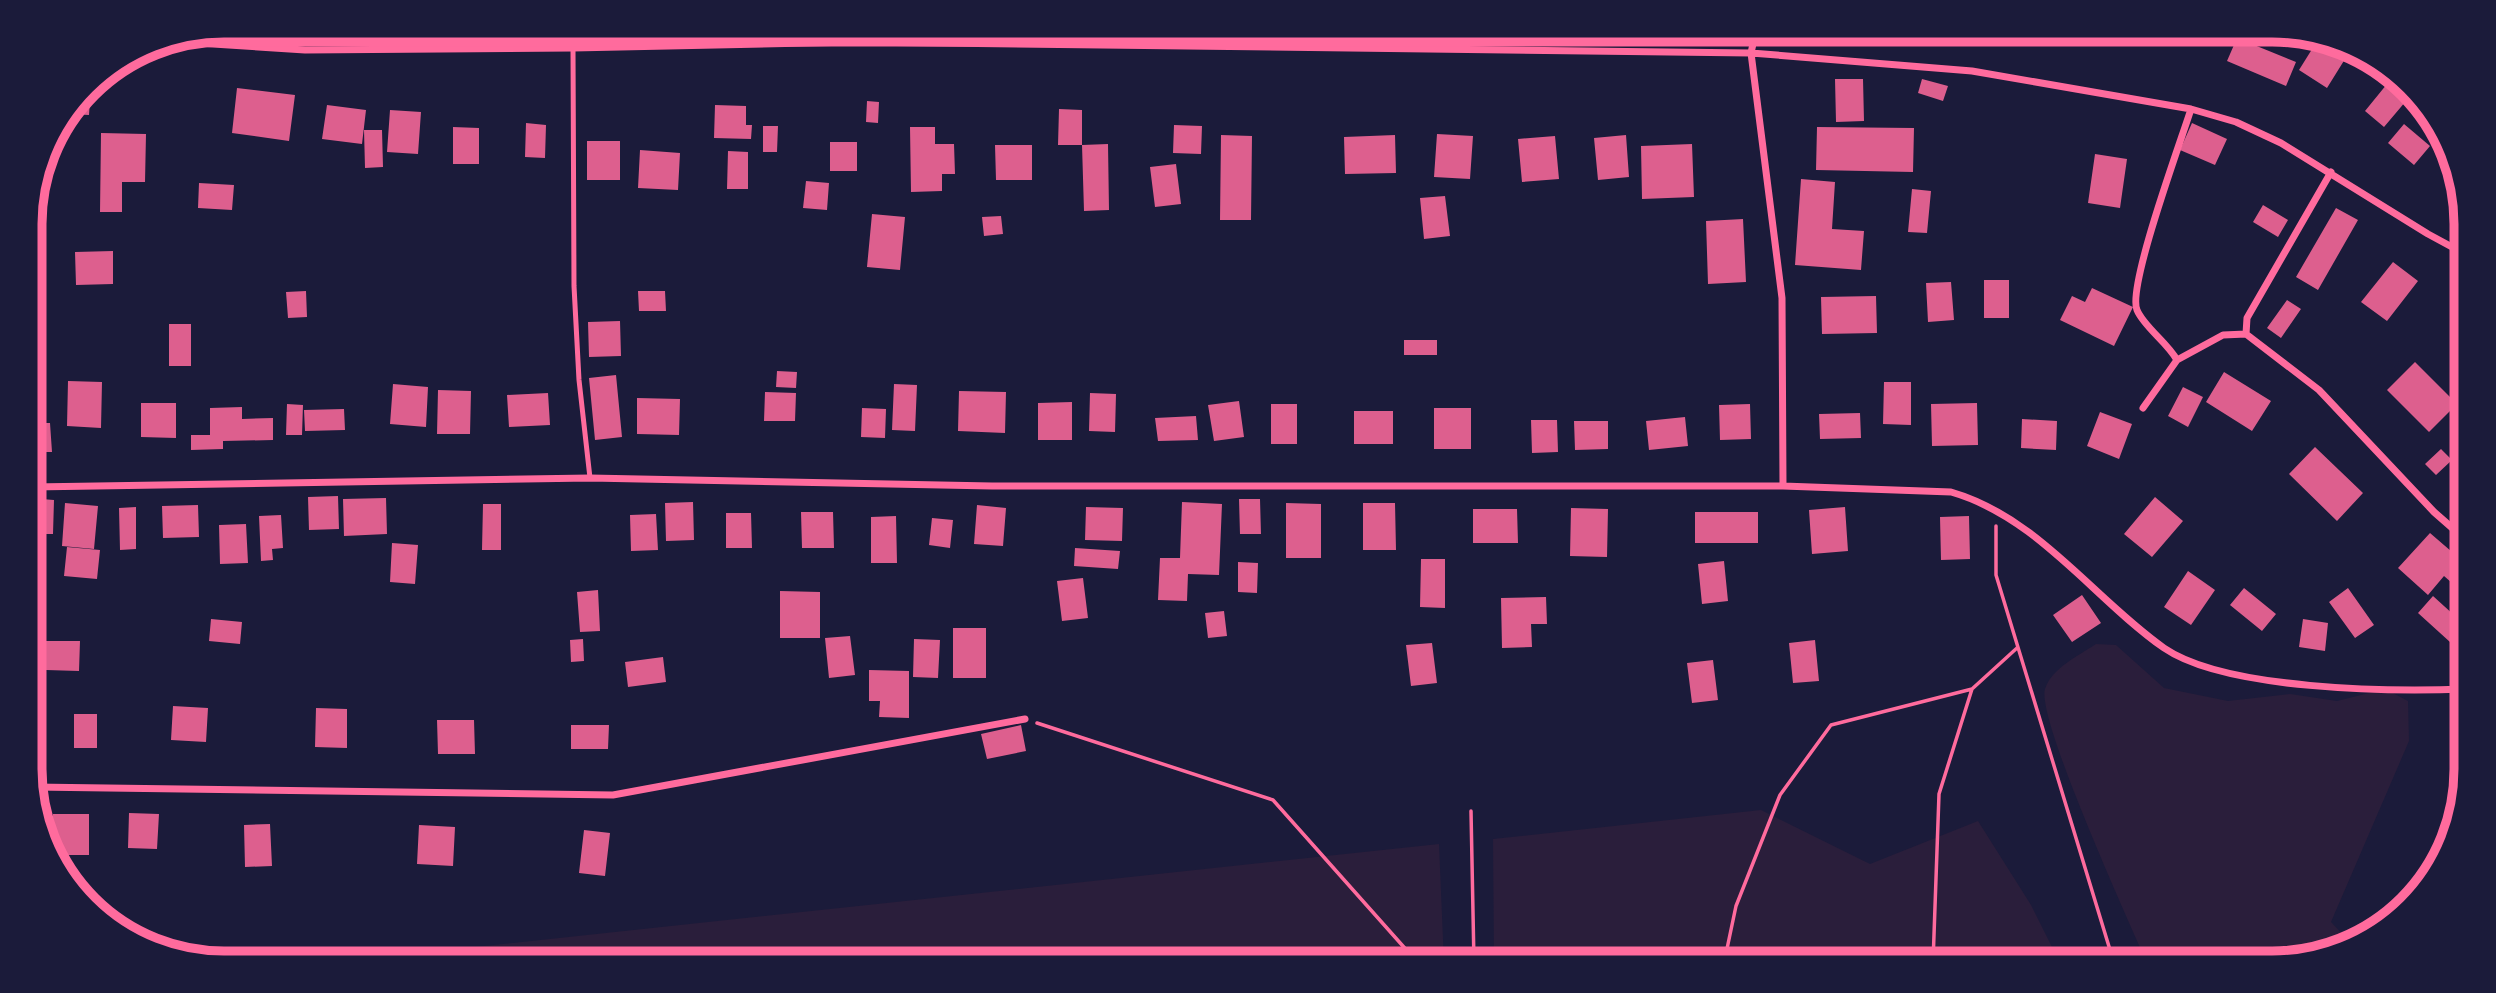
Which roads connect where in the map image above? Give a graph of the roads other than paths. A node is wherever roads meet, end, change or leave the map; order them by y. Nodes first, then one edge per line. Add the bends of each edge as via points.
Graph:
1 (815, 42) edge
2 (930, 42) edge
3 (1753, 42) edge
4 (205, 44) edge
5 (573, 48) junction
6 (1751, 53) junction
7 (2191, 109) junction
8 (2331, 172) junction
9 (2454, 248) edge
10 (2246, 334) junction
11 (2177, 360) junction
12 (2143, 408) dead end
13 (590, 478) junction
14 (1783, 486) junction
15 (42, 487) edge
16 (2454, 530) edge
17 (2454, 689) edge
18 (1025, 719) road end
19 (44, 787) edge

1 - 5 street
2 - 6 street
3 - 6 street
4 - 5 street via 305,50
5 - 13 lane via 574,286
6 - 7 street via 1972,71
6 - 14 street via 1782,298
7 - 8 street via 2247,127
7 - 11 street via 2153,225 2135,299 2138,314
8 - 9 street
8 - 10 street via 2247,318
10 - 11 street via 2223,335
10 - 16 street via 2319,390
11 - 12 street
13 - 14 street via 992,486
13 - 15 street
14 - 17 street via 1951,492 1972,498 2034,536 2165,649 2220,673 2299,684
18 - 19 street via 613,795

